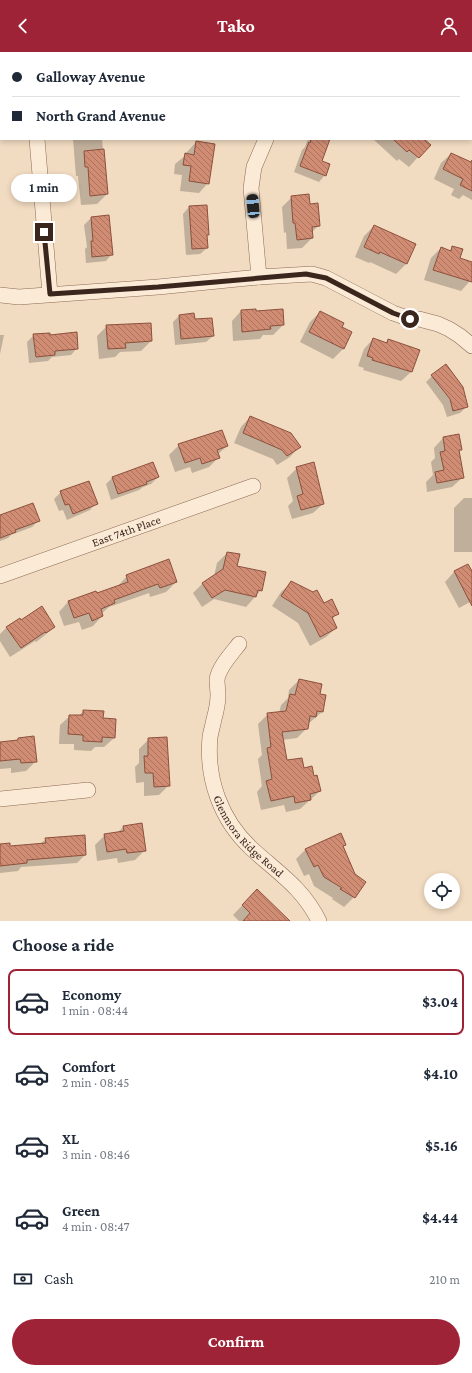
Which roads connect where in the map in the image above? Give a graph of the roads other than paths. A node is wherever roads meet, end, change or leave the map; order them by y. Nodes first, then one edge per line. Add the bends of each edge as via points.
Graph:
1 (37, 140) edge
2 (266, 140) edge
3 (259, 277) junction
4 (50, 294) junction
5 (0, 295) edge
6 (472, 346) edge
7 (253, 486) dead end
8 (0, 576) edge
9 (239, 644) dead end
10 (88, 790) dead end
11 (0, 799) edge
12 (319, 921) edge

1 - 4 street
2 - 3 street via 254,167 252,188
3 - 4 street
3 - 6 street via 306,274 326,278 393,313 449,329
4 - 5 street via 18,297
7 - 8 street, East 74th Place
9 - 12 street, Glenmora Ridge Road via 225,661 217,679 218,695 210,737 213,782 219,803 241,838 292,883
10 - 11 street

